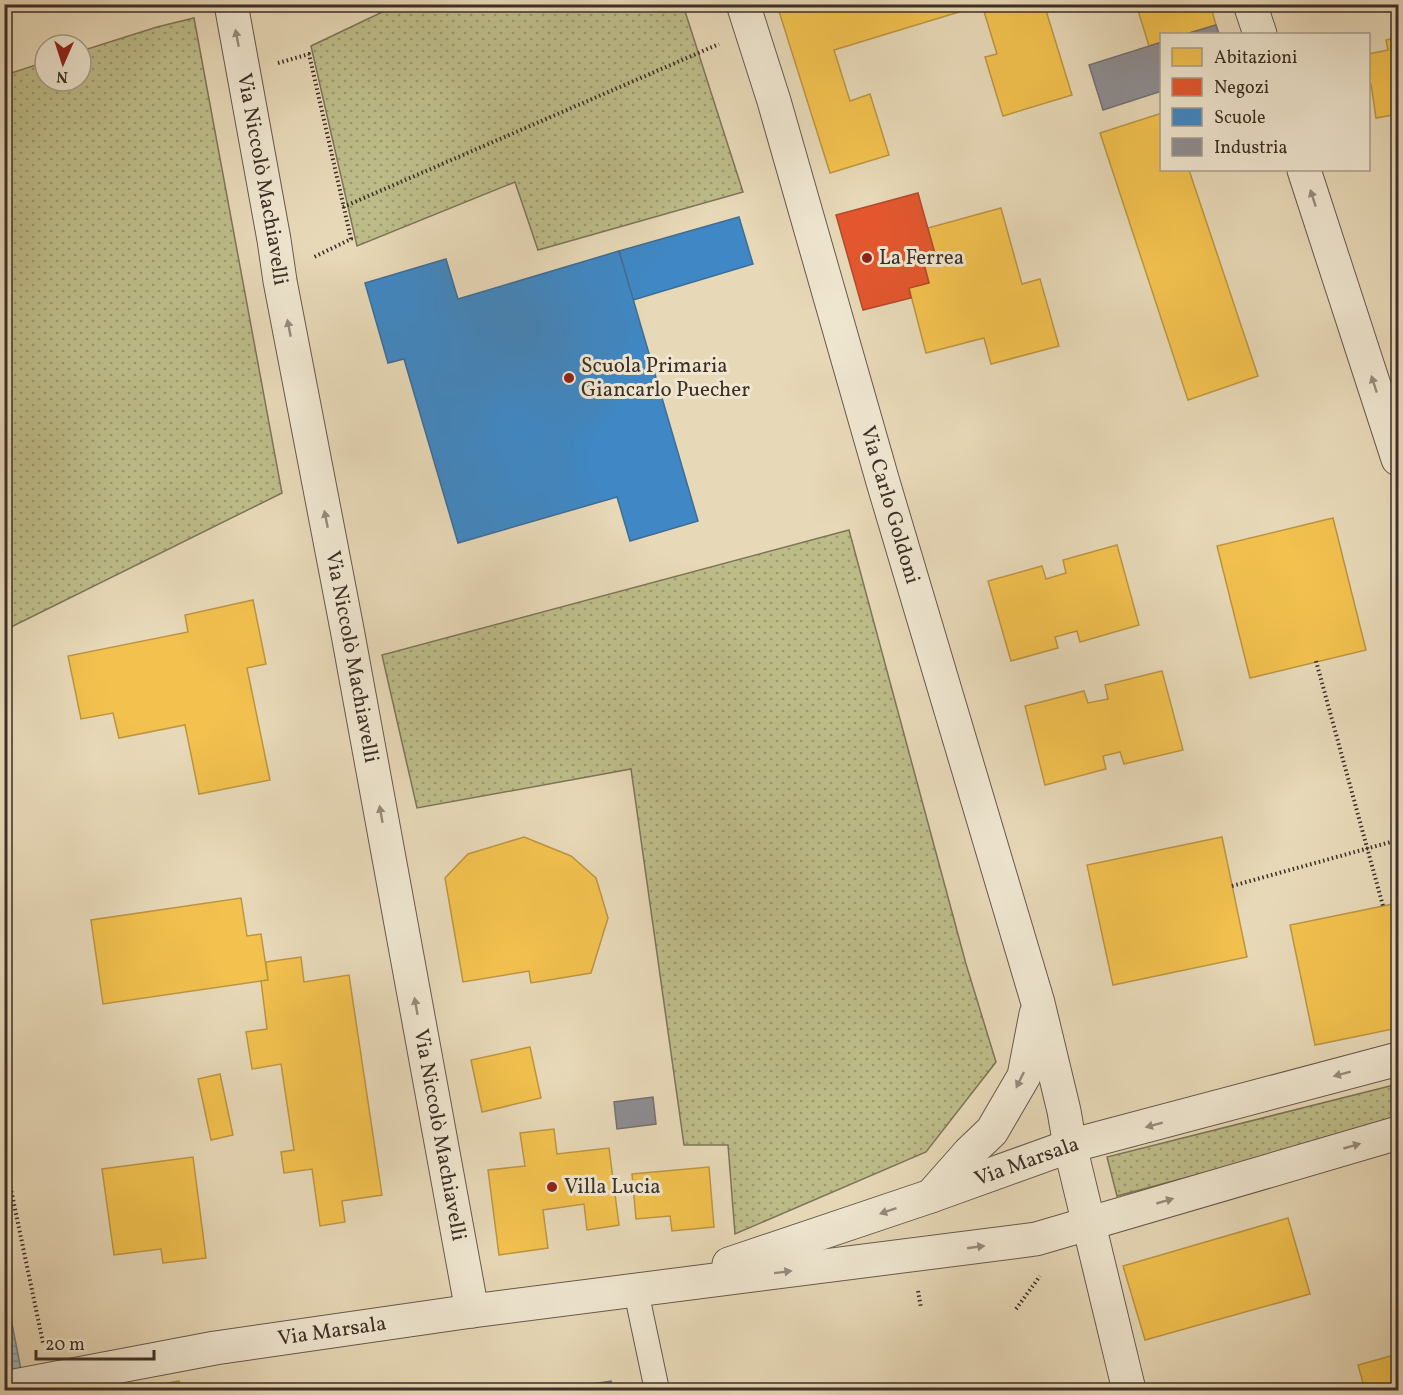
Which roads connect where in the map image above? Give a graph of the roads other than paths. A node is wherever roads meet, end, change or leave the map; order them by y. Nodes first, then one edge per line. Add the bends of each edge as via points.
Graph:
1 (231, 4) edge
2 (1250, 4) edge
3 (748, 17) edge
4 (1260, 33) edge
5 (1304, 171) edge
6 (1398, 459) edge
7 (1038, 1003) junction
8 (1398, 1059) edge
9 (1398, 1133) edge
10 (1070, 1146) junction
11 (931, 1196) junction
12 (1089, 1223) junction
13 (649, 1289) junction
14 (472, 1311) junction
15 (27, 1383) edge
16 (657, 1390) edge
17 (1129, 1390) edge

14 -> 1 street, Via Niccolò Machiavelli
2 - 4 street
3 - 7 street, Via Carlo Goldoni
6 -> 5 street
7 - 10 street, Via Carlo Goldoni
7 -> 11 street, Via Carlo Goldoni via 1024,1076 992,1131
8 -> 10 street, Via Marsala
12 -> 9 street, Via Marsala
10 - 11 street, Via Marsala
10 - 12 street, Via Carlo Goldoni
11 -> 13 street, Via Marsala
13 -> 12 street, Via Marsala via 1036,1239
12 - 17 street, Via Carlo Goldoni
13 - 14 street, Via Marsala
13 - 16 lane
14 - 15 street, Via Marsala via 215,1348

